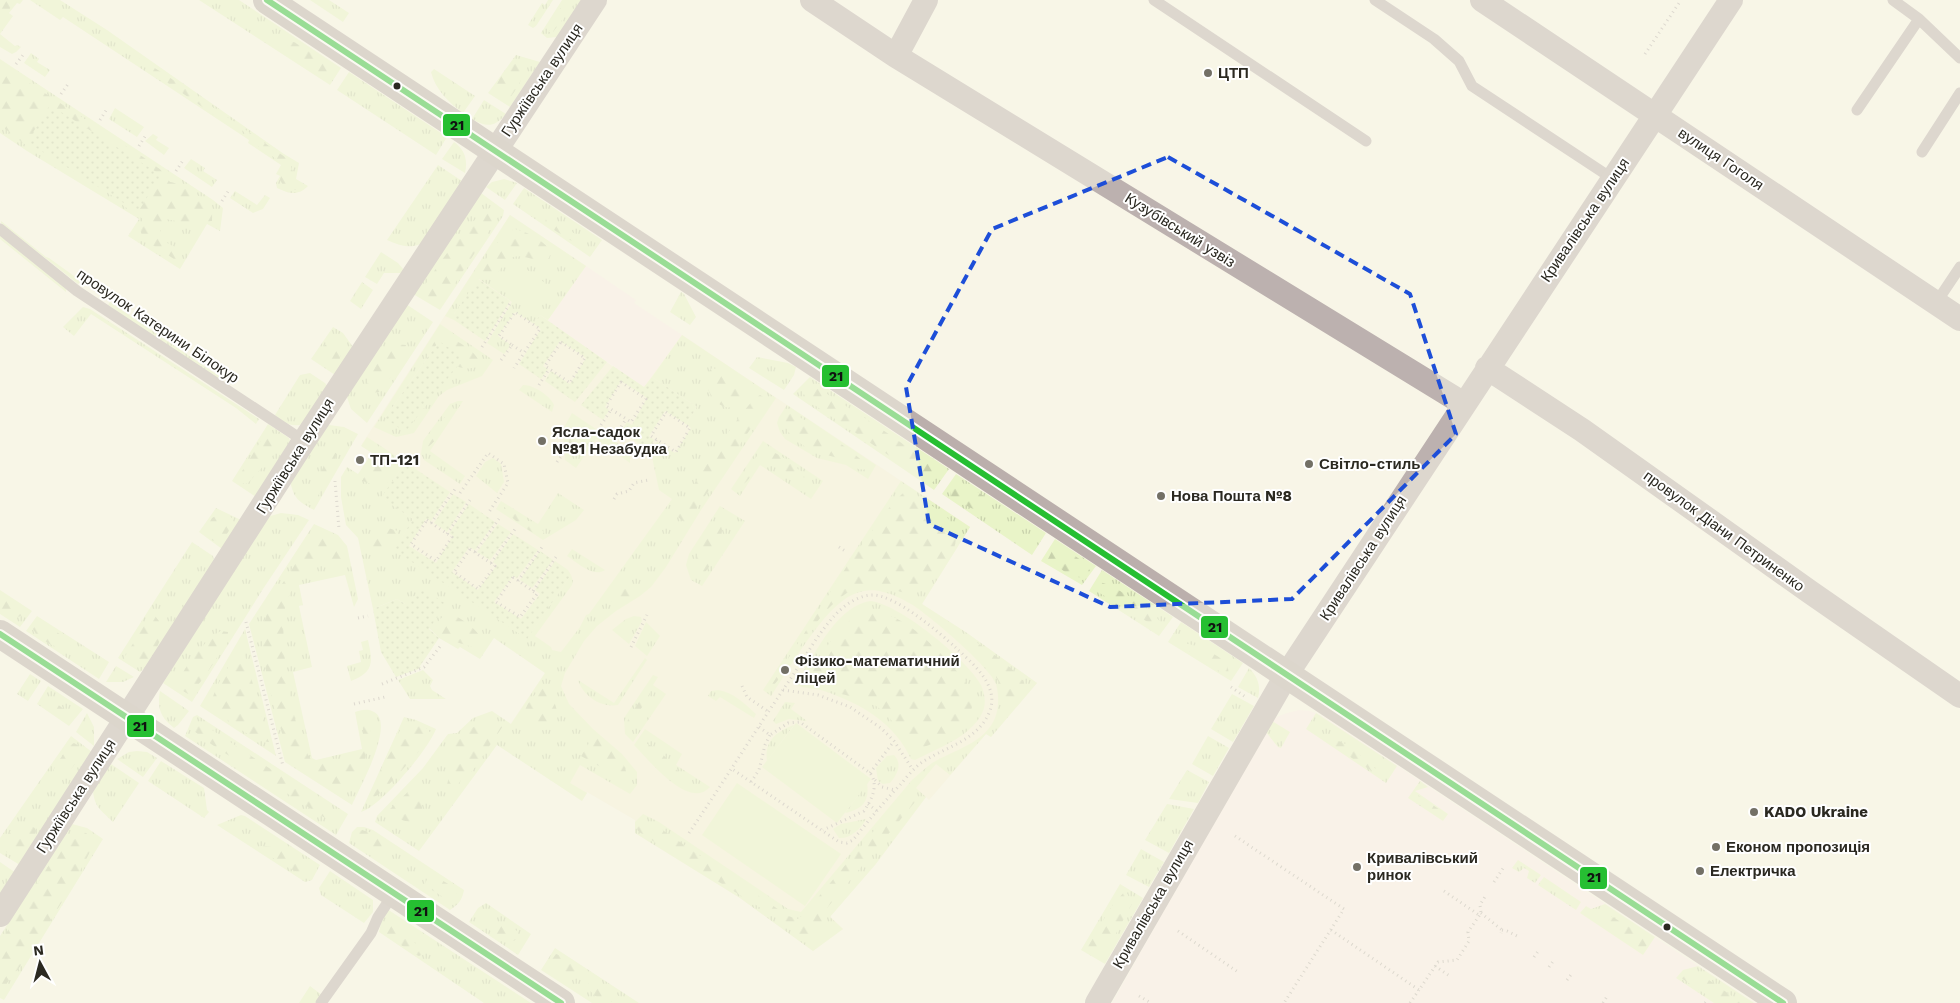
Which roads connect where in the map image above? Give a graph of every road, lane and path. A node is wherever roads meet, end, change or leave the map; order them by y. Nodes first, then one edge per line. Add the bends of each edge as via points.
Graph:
1 (267, 0) edge
2 (595, 0) edge
3 (812, 0) edge
4 (926, 0) edge
5 (1154, 0) edge
6 (1375, 0) edge
7 (1482, 0) edge
8 (1681, 0) edge
9 (1731, 0) edge
10 (1894, 0) edge
11 (1920, 19) junction
12 (1645, 54) dead end
13 (23, 55) dead end
14 (896, 56) junction
15 (1960, 58) edge
16 (16, 64) dead end
17 (68, 84) dead end
18 (1960, 93) edge
19 (61, 94) dead end
20 (107, 109) dead end
21 (1857, 110) dead end
22 (1655, 115) junction
23 (100, 120) dead end
24 (146, 135) dead end
25 (1366, 141) dead end
26 (139, 146) dead end
27 (494, 151) junction
28 (1922, 152) dead end
29 (184, 160) dead end
30 (176, 171) dead end
31 (1612, 179) junction
32 (228, 190) dead end
33 (222, 201) dead end
34 (0, 229) edge
35 (1960, 267) edge
36 (511, 302) dead end
37 (1936, 303) junction
38 (1960, 319) edge
39 (512, 345) junction
40 (482, 348) dead end
41 (524, 353) junction
42 (501, 360) dead end
43 (514, 368) dead end
44 (1487, 368) junction
45 (549, 369) junction
46 (539, 385) dead end
47 (1464, 404) junction
48 (611, 410) junction
49 (626, 419) junction
50 (601, 425) dead end
51 (616, 435) dead end
52 (657, 439) junction
53 (304, 441) junction
54 (642, 454) dead end
55 (562, 455) dead end
56 (557, 462) dead end
57 (648, 480) dead end
58 (335, 481) dead end
59 (455, 489) dead end
60 (460, 493) dead end
61 (470, 500) dead end
62 (614, 500) dead end
63 (489, 512) dead end
64 (499, 519) dead end
65 (431, 523) junction
66 (339, 529) dead end
67 (515, 529) dead end
68 (447, 534) junction
69 (542, 547) dead end
70 (839, 547) dead end
71 (845, 551) dead end
72 (475, 552) junction
73 (556, 557) dead end
74 (491, 563) junction
75 (518, 581) junction
76 (533, 591) junction
77 (647, 614) dead end
78 (368, 616) dead end
79 (358, 618) dead end
80 (246, 622) dead end
81 (0, 634) edge
82 (442, 644) dead end
83 (631, 647) dead end
84 (1286, 674) junction
85 (382, 684) dead end
86 (742, 686) dead end
87 (1231, 687) dead end
88 (783, 690) junction
89 (1960, 696) edge
90 (385, 697) dead end
91 (1255, 703) dead end
92 (354, 704) dead end
93 (769, 712) junction
94 (127, 718) junction
95 (759, 727) junction
96 (770, 734) junction
97 (894, 741) junction
98 (283, 766) dead end
99 (732, 769) junction
100 (914, 770) junction
101 (870, 773) junction
102 (875, 780) junction
103 (752, 782) junction
104 (895, 790) junction
105 (868, 804) junction
106 (877, 811) junction
107 (823, 830) junction
108 (689, 833) dead end
109 (1235, 836) dead end
110 (1504, 867) dead end
111 (1494, 882) dead end
112 (1444, 891) dead end
113 (394, 894) junction
114 (1486, 895) dead end
115 (1480, 914) junction
116 (0, 915) edge
117 (1331, 930) junction
118 (1178, 931) dead end
119 (1519, 937) dead end
120 (1539, 950) dead end
121 (1534, 957) dead end
122 (1554, 960) dead end
123 (1435, 966) junction
124 (1549, 967) dead end
125 (1238, 972) dead end
126 (1573, 972) dead end
127 (1449, 977) dead end
128 (1566, 980) dead end
129 (1419, 990) junction
130 (1608, 995) dead end
131 (1139, 996) dead end
132 (320, 1003) edge
133 (561, 1003) edge
134 (1097, 1003) edge
135 (1151, 1003) edge
136 (1284, 1003) edge
137 (1410, 1003) edge
138 (1603, 1003) edge
139 (1783, 1003) edge

1 - 27 main road
2 - 27 street, Гуржіївська вулиця
3 - 14 street, Кузубівський узвіз
4 - 14 street
5 - 25 lane
6 - 31 lane via 1434,40 1459,62 1472,86
7 - 22 street, вулиця Гоголя
8 - 12 path
9 - 22 street, Кривалівська вулиця
10 - 11 lane
11 - 15 lane
11 - 21 lane
13 - 16 path
14 - 47 street, Кузубівський узвіз
17 - 19 path
18 - 28 lane
20 - 23 path
22 - 31 street, Кривалівська вулиця
22 - 37 street, вулиця Гоголя
24 - 26 path
27 - 53 street, Гуржіївська вулиця
27 - 84 main road
29 - 30 path
31 - 44 street, Кривалівська вулиця
32 - 33 path
34 - 53 lane, провулок Катерини Білокур via 77,291
35 - 37 lane
36 - 40 path
37 - 38 street, вулиця Гоголя
39 - 41 path
39 - 41 path via 499,336 515,312 540,329
39 - 42 path
41 - 43 path
44 - 47 street, Кривалівська вулиця
44 - 89 street, провулок Діани Петриненко via 1582,430
45 - 45 path via 570,382 585,358 561,342 545,366
45 - 46 path
47 - 84 street, Кривалівська вулиця
48 - 49 path
48 - 49 path via 606,406 621,382 646,399 631,422
48 - 50 path
49 - 51 path
52 - 52 path via 676,452 690,428 666,412 652,436
52 - 54 path via 649,451
53 - 94 street, Гуржіївська вулиця
55 - 56 path
57 - 62 path via 634,483 630,491 617,494
58 - 66 path
59 - 65 path
60 - 63 path via 488,452 499,458 504,464 508,483
61 - 68 path
64 - 72 path
65 - 68 path
65 - 68 path via 427,520 411,544 436,561 452,537
67 - 74 path
69 - 75 path
70 - 71 path
72 - 74 path
72 - 74 path via 470,548 454,572 478,589 495,566
73 - 76 path
75 - 76 path
75 - 76 path via 513,577 496,602 520,617 537,594
77 - 83 path
78 - 79 path
80 - 98 path
81 - 94 main road
82 - 85 path via 424,667
84 - 134 street, Кривалівська вулиця
84 - 139 main road
86 - 93 path via 747,697
87 - 91 path
88 - 93 path
88 - 97 path via 818,695 850,707
88 - 100 path via 825,628 850,602 875,595 888,598 946,638 986,681 992,695 989,712 975,732
90 - 92 path
93 - 95 path
94 - 113 main road
94 - 116 street, Гуржіївська вулиця
95 - 96 path
95 - 99 path
96 - 101 path via 788,724 800,722
96 - 103 path
97 - 100 path
97 - 101 path
99 - 103 path
99 - 108 path
100 - 104 path
101 - 102 path
102 - 104 path via 882,787
102 - 105 path
103 - 107 path
104 - 106 path
105 - 106 path
105 - 107 path via 864,811
106 - 107 path via 853,840 846,843 839,842
109 - 117 path via 1344,909
110 - 111 path
112 - 115 path
113 - 132 lane via 378,917 372,933
113 - 133 main road
114 - 115 path via 1480,905
115 - 119 path via 1502,932 1507,930
115 - 123 path via 1468,932 1468,941 1457,960 1438,962
117 - 129 path
117 - 136 path
118 - 125 path
120 - 121 path
122 - 124 path
123 - 127 path
123 - 129 path
126 - 128 path
129 - 137 path
130 - 138 path
131 - 135 path

